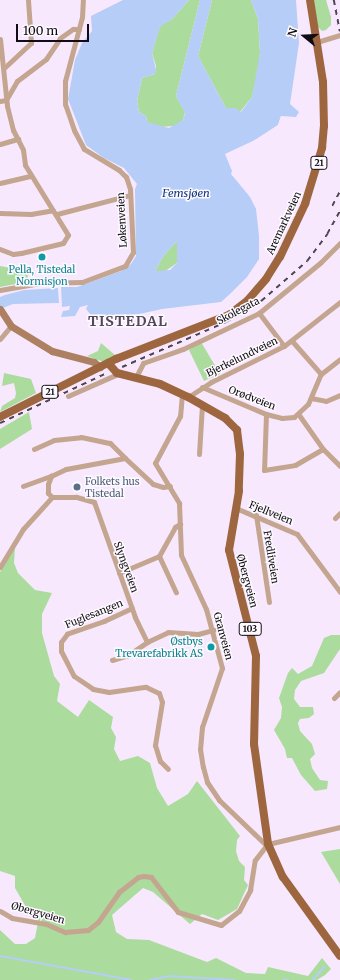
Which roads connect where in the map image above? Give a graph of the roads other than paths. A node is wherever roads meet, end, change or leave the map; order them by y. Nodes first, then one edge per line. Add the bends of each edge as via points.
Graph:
1 (28, 0) edge
2 (83, 0) edge
3 (310, 0) edge
4 (79, 29) junction
5 (340, 35) edge
6 (0, 39) edge
7 (317, 42) junction
8 (4, 68) junction
9 (6, 100) junction
10 (0, 101) edge
11 (18, 139) junction
12 (0, 144) edge
13 (31, 176) junction
14 (0, 184) edge
15 (130, 195) junction
16 (55, 212) junction
17 (0, 213) edge
18 (340, 243) edge
19 (0, 249) edge
20 (0, 290) edge
21 (340, 302) edge
22 (1, 311) edge
23 (259, 313) junction
24 (11, 326) junction
25 (0, 339) edge
26 (292, 341) junction
27 (284, 346) junction
28 (340, 359) edge
29 (85, 361) junction
30 (111, 362) junction
31 (100, 367) junction
32 (90, 373) junction
33 (120, 373) junction
34 (321, 374) junction
35 (136, 377) junction
36 (202, 387) junction
37 (340, 395) edge
38 (68, 396) dead end
39 (185, 396) junction
40 (311, 398) junction
41 (202, 405) junction
42 (266, 414) junction
43 (299, 415) junction
44 (0, 417) edge
45 (34, 449) dead end
46 (323, 449) junction
47 (199, 454) dead end
48 (124, 458) junction
49 (340, 466) edge
50 (51, 476) junction
51 (23, 486) dead end
52 (170, 486) junction
53 (52, 498) junction
54 (238, 509) junction
55 (340, 513) edge
56 (256, 516) junction
57 (335, 518) dead end
58 (180, 524) junction
59 (159, 556) junction
60 (0, 567) edge
61 (119, 573) junction
62 (176, 592) dead end
63 (340, 592) edge
64 (268, 602) dead end
65 (132, 608) junction
66 (212, 630) junction
67 (147, 642) junction
68 (112, 660) dead end
69 (340, 692) edge
70 (334, 698) dead end
71 (168, 769) dead end
72 (340, 827) edge
73 (268, 846) junction
74 (0, 911) edge
75 (340, 955) edge

1 - 8 street via 31,43
2 - 4 street, Løkenveien
3 - 7 main road, Aremarkveien / 21
4 - 9 street via 73,29 60,38 46,59 15,84
4 - 15 street, Løkenveien via 64,90 67,112 84,149 125,174
5 - 7 street
6 - 8 street
7 - 30 main road, Aremarkveien / 21 via 324,98 322,148 308,198 273,268 247,301 229,315
8 - 9 street
9 - 10 street
9 - 11 street via 10,121
11 - 12 street
11 - 13 street
13 - 14 street
13 - 16 street
15 - 16 street
15 - 20 street, Løkenveien via 133,252 125,266 74,284 38,283
16 - 17 street
16 - 19 street via 68,236 63,243 13,254
18 - 23 street, Skolegata
21 - 26 street, Bjerkelundveien
22 - 24 main road
23 - 27 street
23 - 35 street, Skolegata via 184,349 143,363
24 - 25 street
24 - 29 main road via 52,351
26 - 27 street, Bjerkelundveien
26 - 34 street
27 - 36 street, Bjerkelundveien
28 - 34 street
29 - 31 main road
29 - 32 main road
30 - 31 main road, 21
30 - 33 main road
31 - 32 main road, 21
32 - 44 main road, 21
33 - 35 main road, 103
33 - 38 street
34 - 40 street
35 - 39 main road, 103
36 - 39 street, Bjerkelundveien
36 - 42 street, Orødveien
37 - 40 street via 326,401
39 - 41 main road, Øbergveien / 103
39 - 52 street, Granveien via 180,416 155,461
40 - 43 street
41 - 47 street
41 - 54 main road, Øbergveien / 103 via 230,421 237,430 240,454
42 - 43 street, Orødveien via 282,418
42 - 46 street via 264,470 295,465
43 - 46 street
45 - 48 street via 54,440 81,437 110,443
46 - 49 street
48 - 50 street via 66,469
48 - 52 street via 153,484
50 - 51 street
50 - 53 street via 48,488
52 - 58 street, Granveien via 179,503
53 - 60 street via 23,529
53 - 61 street, Slyngveien via 68,496 89,499 95,504
54 - 56 street, Fjellveien
54 - 73 main road, Øbergveien / 103 via 229,550 256,656 254,744
55 - 57 street
56 - 63 street, Fjellveien via 296,534
56 - 64 street, Fredliveien
58 - 59 street via 175,527
58 - 66 street, Granveien via 181,555 206,609
59 - 61 street
59 - 62 street
61 - 65 street, Slyngveien
65 - 67 street, Slyngveien
65 - 71 street, Fuglesangen via 104,622 67,634 61,642 61,651 74,676 93,689 109,692 146,687 159,693 162,702 155,745 160,761
66 - 67 street via 198,634 173,631
66 - 73 street, Granveien via 222,670 202,727 200,749 203,767 212,791
67 - 68 street via 128,655
69 - 70 street
72 - 73 street
73 - 74 street, Øbergveien via 254,860 250,890 239,911 221,925 178,912 156,882 151,877 144,876 138,877 119,892 98,922 88,930 65,932 34,921 12,918
73 - 75 main road, Øbergveien / 103 via 288,886

